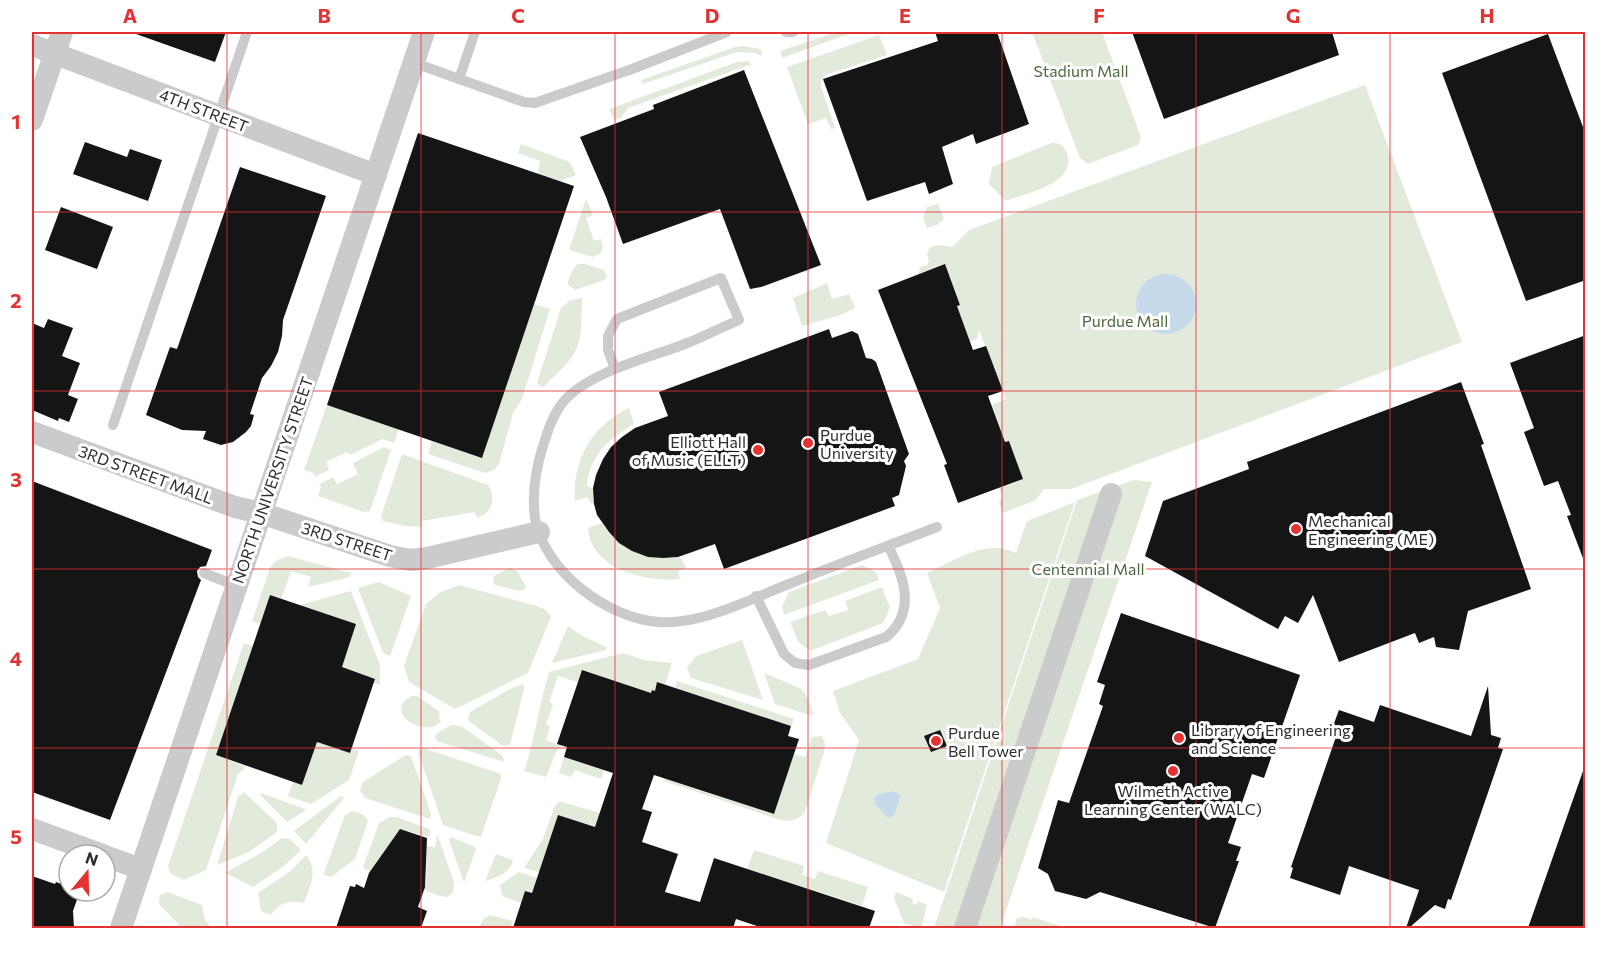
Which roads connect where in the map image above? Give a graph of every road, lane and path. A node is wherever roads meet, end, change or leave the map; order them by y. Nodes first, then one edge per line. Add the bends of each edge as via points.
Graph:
1 (62, 32) edge
2 (247, 32) edge
3 (424, 32) edge
4 (475, 32) edge
5 (727, 32) edge
6 (786, 32) edge
7 (793, 32) edge
8 (32, 45) edge
9 (54, 54) junction
10 (415, 63) junction
11 (459, 79) junction
12 (218, 115) junction
13 (32, 120) edge
14 (376, 175) junction
15 (615, 369) junction
16 (113, 425) dead end
17 (32, 432) edge
18 (1111, 494) dead end
19 (261, 513) junction
20 (937, 527) dead end
21 (539, 532) junction
22 (888, 546) junction
23 (204, 573) dead end
24 (237, 586) junction
25 (756, 596) junction
26 (32, 829) edge
27 (71, 843) edge
28 (117, 860) edge
29 (141, 869) junction
30 (121, 928) edge
31 (964, 928) edge

1 - 9 street
2 - 12 lane
3 - 10 street, NORTH UNIVERSITY STREET
4 - 11 lane
5 - 11 lane via 535,103
6 - 7 lane
8 - 9 street, 4TH STREET
9 - 12 street, 4TH STREET
9 - 13 street
10 - 11 lane
10 - 14 street, NORTH UNIVERSITY STREET
12 - 14 street, 4TH STREET
12 - 16 lane
14 - 19 street, NORTH UNIVERSITY STREET
15 - 15 lane via 608,336 617,319 721,278 739,320
15 - 21 lane via 576,390 563,402 550,426 536,482 534,508
17 - 19 street, 3RD STREET MALL
18 - 31 street
19 - 21 street, 3RD STREET via 411,560
19 - 24 street, NORTH UNIVERSITY STREET
20 - 22 lane
21 - 25 lane via 561,569 586,593 637,618 660,622 688,620
22 - 25 lane
22 - 25 lane via 899,567 905,596 900,620 886,637 809,665 795,663 784,654
23 - 24 lane
24 - 29 street, NORTH UNIVERSITY STREET
26 - 27 street
28 - 29 street
29 - 30 street, NORTH UNIVERSITY STREET

